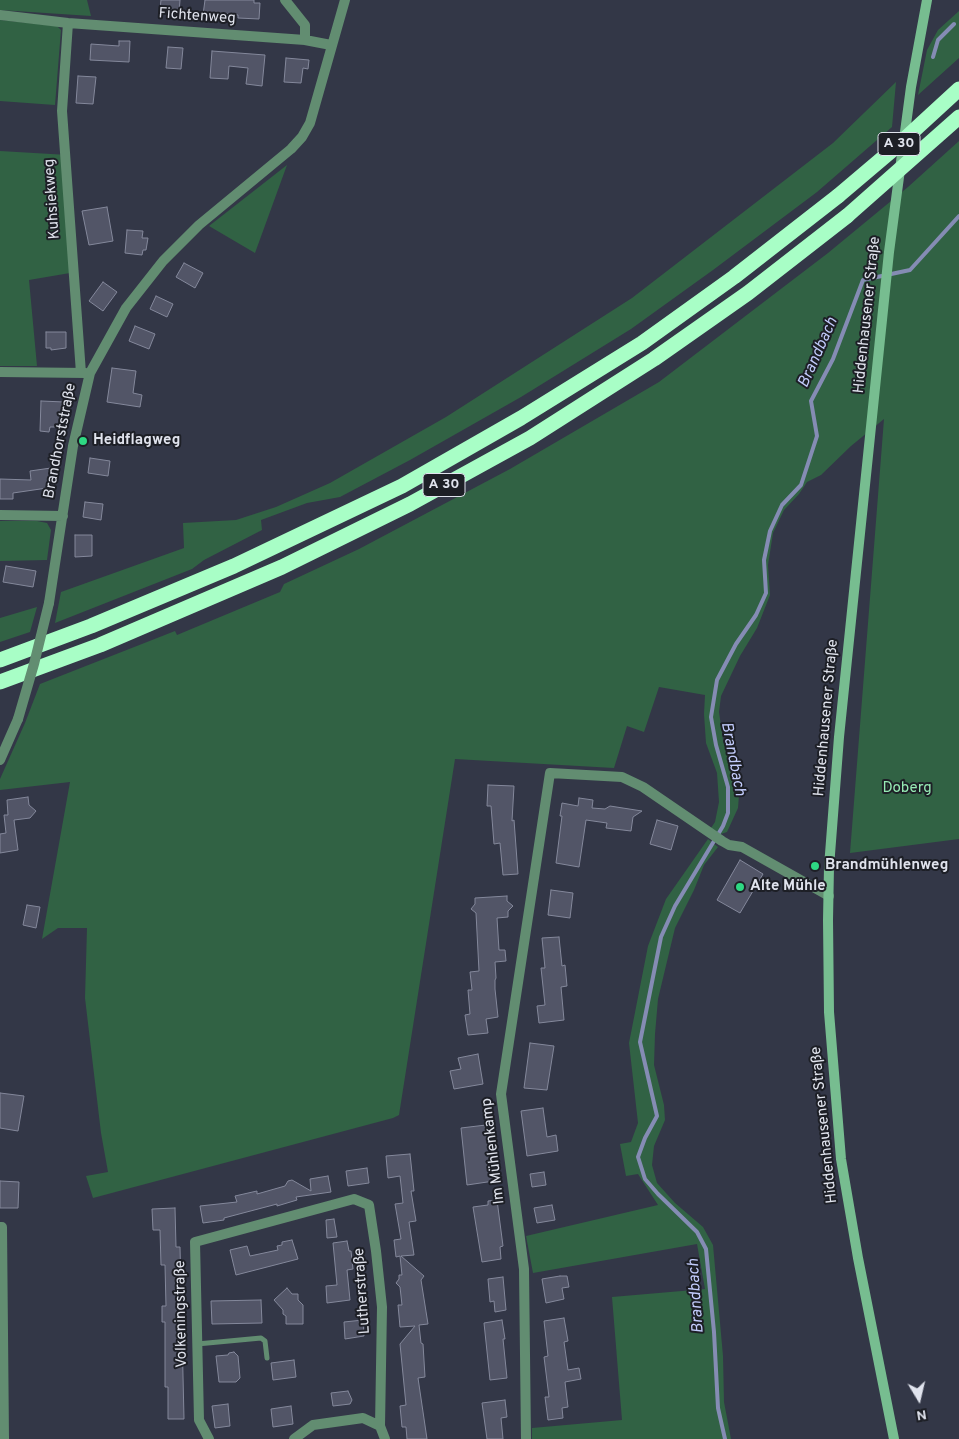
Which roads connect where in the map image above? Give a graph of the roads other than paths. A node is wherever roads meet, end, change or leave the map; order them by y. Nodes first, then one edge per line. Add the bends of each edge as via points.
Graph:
1 (285, 0) edge
2 (345, 0) edge
3 (927, 0) edge
4 (0, 16) edge
5 (68, 22) junction
6 (305, 40) junction
7 (331, 45) junction
8 (959, 89) edge
9 (959, 117) edge
10 (0, 372) edge
11 (85, 373) junction
12 (0, 515) edge
13 (63, 516) junction
14 (0, 660) edge
15 (0, 682) edge
16 (0, 760) edge
17 (829, 896) junction
18 (307, 1212) joint
19 (1, 1227) edge
20 (1, 1290) edge
21 (197, 1344) junction
22 (266, 1358) dead end
23 (380, 1426) junction
24 (2, 1435) edge
25 (209, 1439) edge
26 (294, 1439) edge
27 (385, 1439) edge
28 (526, 1439) edge
29 (894, 1439) edge

1 - 6 street via 305,25
2 - 7 street, Brandhorststraße
3 - 17 street, Hiddenhausener Straße via 911,87 889,252 839,737
4 - 5 street, Fichtenweg
5 - 6 street, Fichtenweg
5 - 11 street, Kuhsiekweg via 62,111
6 - 7 street, Fichtenweg
7 - 11 street, Brandhorststraße via 310,123 302,137 199,225 163,261 126,308
8 - 14 highway, A 30, bridge via 838,196 734,277 642,343 521,418 402,486 234,566
9 - 15 highway, A 30, bridge via 847,216 748,293 654,359 530,438 410,504 282,567 100,645
10 - 11 street
11 - 13 street, Brandhorststraße
12 - 13 street
13 - 16 street, Brandhorststraße, bridge via 49,603 34,664 18,719
17 - 28 street, Im Mühlenkamp via 742,847 722,841 643,787 622,777 550,773 501,1094 524,1269
17 - 29 street, Hiddenhausener Straße via 829,1012 841,1158
18 - 21 street, Volkeningstraße via 195,1242
18 - 23 street, Lutherstraße via 354,1199 369,1205 382,1307
19 - 20 street
20 - 24 street
21 - 22 lane via 261,1338 265,1340
21 - 25 street, Volkeningstraße via 199,1420
23 - 26 street via 363,1418 313,1424
23 - 27 street, Lutherstraße

